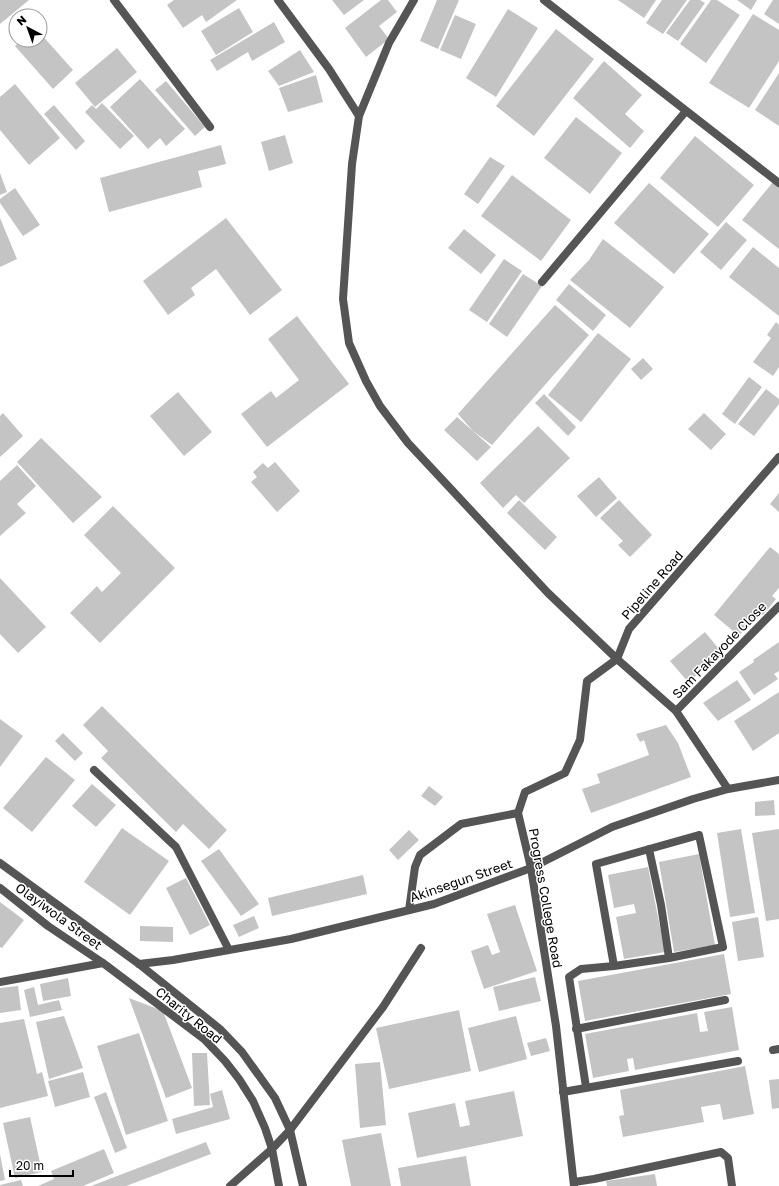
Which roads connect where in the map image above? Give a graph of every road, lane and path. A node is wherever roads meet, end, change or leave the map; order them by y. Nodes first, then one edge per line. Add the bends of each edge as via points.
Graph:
1 (114, 0) edge
2 (278, 0) edge
3 (414, 0) edge
4 (544, 0) edge
5 (686, 111) junction
6 (359, 116) junction
7 (210, 127) dead end
8 (779, 183) edge
9 (542, 282) dead end
10 (779, 457) edge
11 (779, 606) edge
12 (617, 658) junction
13 (676, 711) junction
14 (94, 770) dead end
15 (779, 780) edge
16 (728, 789) junction
17 (518, 813) junction
18 (648, 849) junction
19 (0, 863) edge
20 (531, 868) junction
21 (0, 888) edge
22 (409, 910) junction
23 (421, 948) dead end
24 (229, 950) junction
25 (669, 958) junction
26 (103, 963) junction
27 (139, 964) junction
28 (614, 966) junction
29 (0, 982) edge
30 (725, 1000) dead end
31 (576, 1029) junction
32 (738, 1061) dead end
33 (586, 1087) junction
34 (563, 1092) junction
35 (290, 1130) junction
36 (272, 1150) junction
37 (574, 1184) edge
38 (230, 1186) edge
39 (279, 1186) edge
40 (303, 1186) edge
41 (732, 1186) edge

1 - 7 street
2 - 6 street via 329,69
3 - 6 street via 389,43
4 - 5 street
5 - 8 street
5 - 9 street
6 - 12 street via 352,164 343,299 349,343 366,381 380,406 413,449 548,593
10 - 12 street, Pipeline Road via 628,630
11 - 13 street, Sam Fakayode Close
12 - 13 street
12 - 17 street, Progress College Road via 587,681 580,740 564,773 525,792
13 - 16 street
14 - 24 street via 176,847
15 - 16 street, Akinsegun Street
16 - 20 street, Akinsegun Street via 612,827
17 - 20 street, Progress College Road
17 - 22 street via 461,824 420,855 415,867
18 - 25 street via 661,905
18 - 25 street via 699,835 723,947
18 - 28 street via 596,864
19 - 27 street, Charity Road
20 - 22 street, Akinsegun Street via 434,904
20 - 34 street, Progress College Road via 551,992
21 - 26 street, Olayiwola Street via 48,926
22 - 24 street, Akinsegun Street via 291,939
23 - 35 street via 383,1007
24 - 27 street, Akinsegun Street
25 - 28 street
26 - 29 street
26 - 36 street, Charity Road via 204,1039 225,1061 253,1101
27 - 35 street, Charity Road via 220,1029 242,1052 275,1098
28 - 31 street via 581,969 569,977
30 - 31 street
31 - 33 street
32 - 33 street
33 - 34 street
34 - 37 street, Progress College Road
35 - 36 street
35 - 40 street, Charity Road
36 - 38 street
36 - 39 street, Charity Road
37 - 41 street via 721,1152 728,1158

